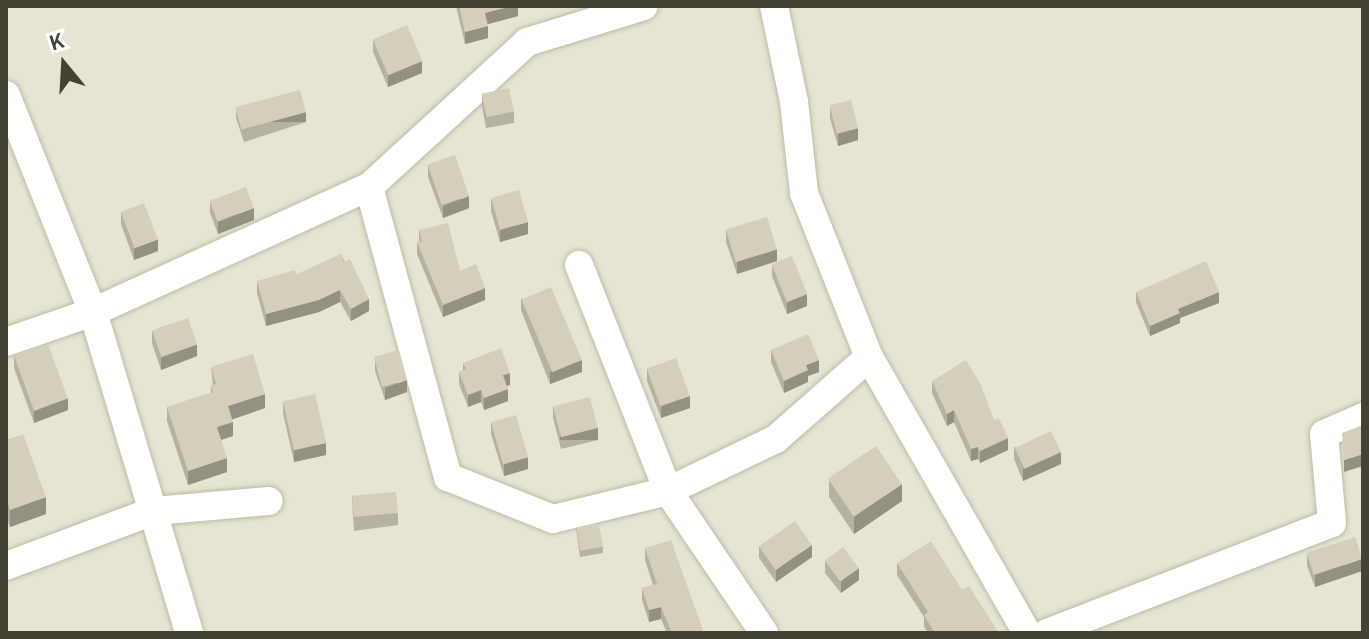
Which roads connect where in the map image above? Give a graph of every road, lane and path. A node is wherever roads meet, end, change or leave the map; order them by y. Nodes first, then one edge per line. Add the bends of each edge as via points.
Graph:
1 (644, 6) edge
2 (774, 6) edge
3 (6, 95) edge
4 (17, 148) edge
5 (369, 187) junction
6 (579, 265) dead end
7 (93, 312) junction
8 (6, 342) edge
9 (869, 357) junction
10 (1363, 417) edge
11 (668, 491) junction
12 (269, 501) dead end
13 (154, 511) junction
14 (6, 566) edge
15 (189, 633) edge
16 (764, 633) edge
17 (1027, 633) edge
18 (1047, 633) edge

1 - 5 street via 527,42
2 - 9 street via 794,102 804,193
3 - 4 street
4 - 7 street
5 - 7 street
5 - 11 street via 448,477 553,519
6 - 11 street
7 - 8 street
7 - 13 street
9 - 11 street via 776,439
9 - 17 street
10 - 18 street via 1324,434 1332,523
11 - 16 street
12 - 13 street
13 - 14 street
13 - 15 street

